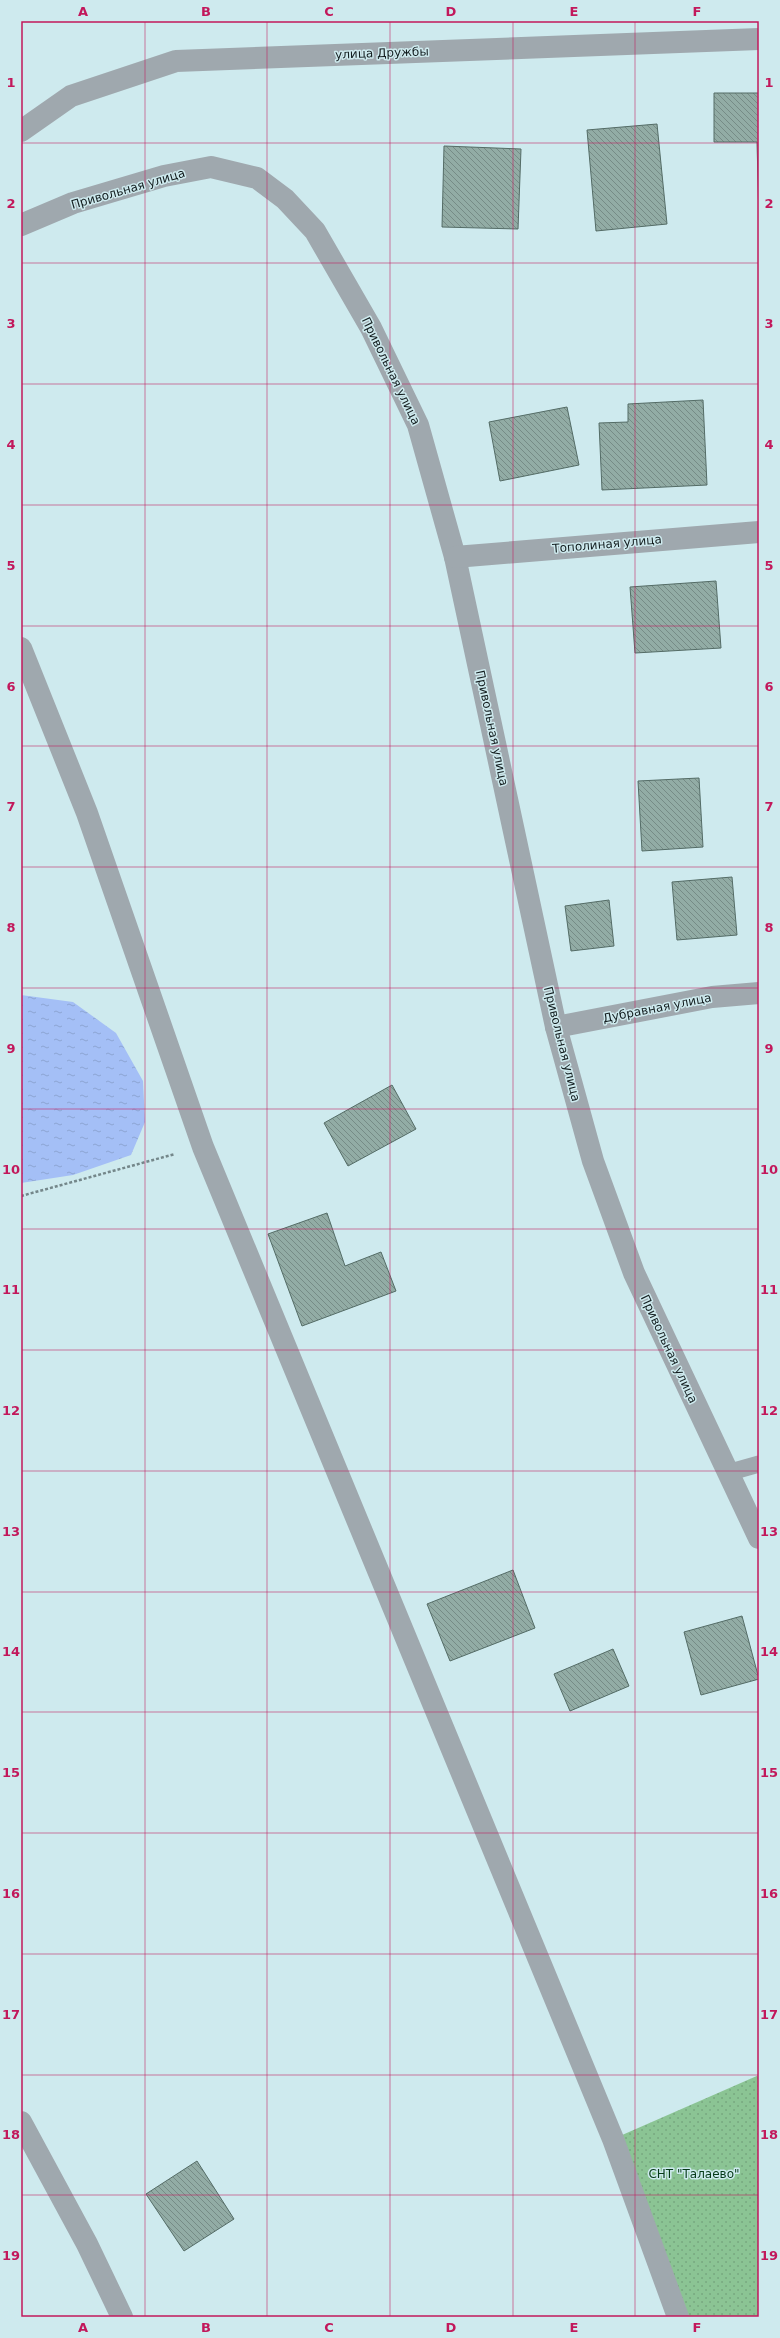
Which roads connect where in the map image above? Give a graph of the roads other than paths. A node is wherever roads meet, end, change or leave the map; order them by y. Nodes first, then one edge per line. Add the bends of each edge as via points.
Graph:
1 (759, 39) edge
2 (21, 131) edge
3 (21, 225) edge
4 (759, 532) edge
5 (454, 557) junction
6 (21, 648) edge
7 (759, 993) edge
8 (556, 1027) junction
9 (759, 1464) edge
10 (727, 1473) junction
11 (759, 1538) edge
12 (21, 2122) edge
13 (122, 2317) edge
14 (678, 2317) edge

1 - 2 street, улица Дружбы via 176,61 71,96
3 - 5 street, Привольная улица via 73,203 164,176 211,167 257,178 285,199 315,231 371,328 418,425
4 - 5 street, Тополиная улица
5 - 8 street, Привольная улица
6 - 14 street via 87,813 203,1147 613,2139
7 - 8 street, Дубравная улица via 712,997
8 - 10 street, Привольная улица via 592,1161 634,1273
9 - 10 lane
10 - 11 street, Привольная улица
12 - 13 street via 87,2244

